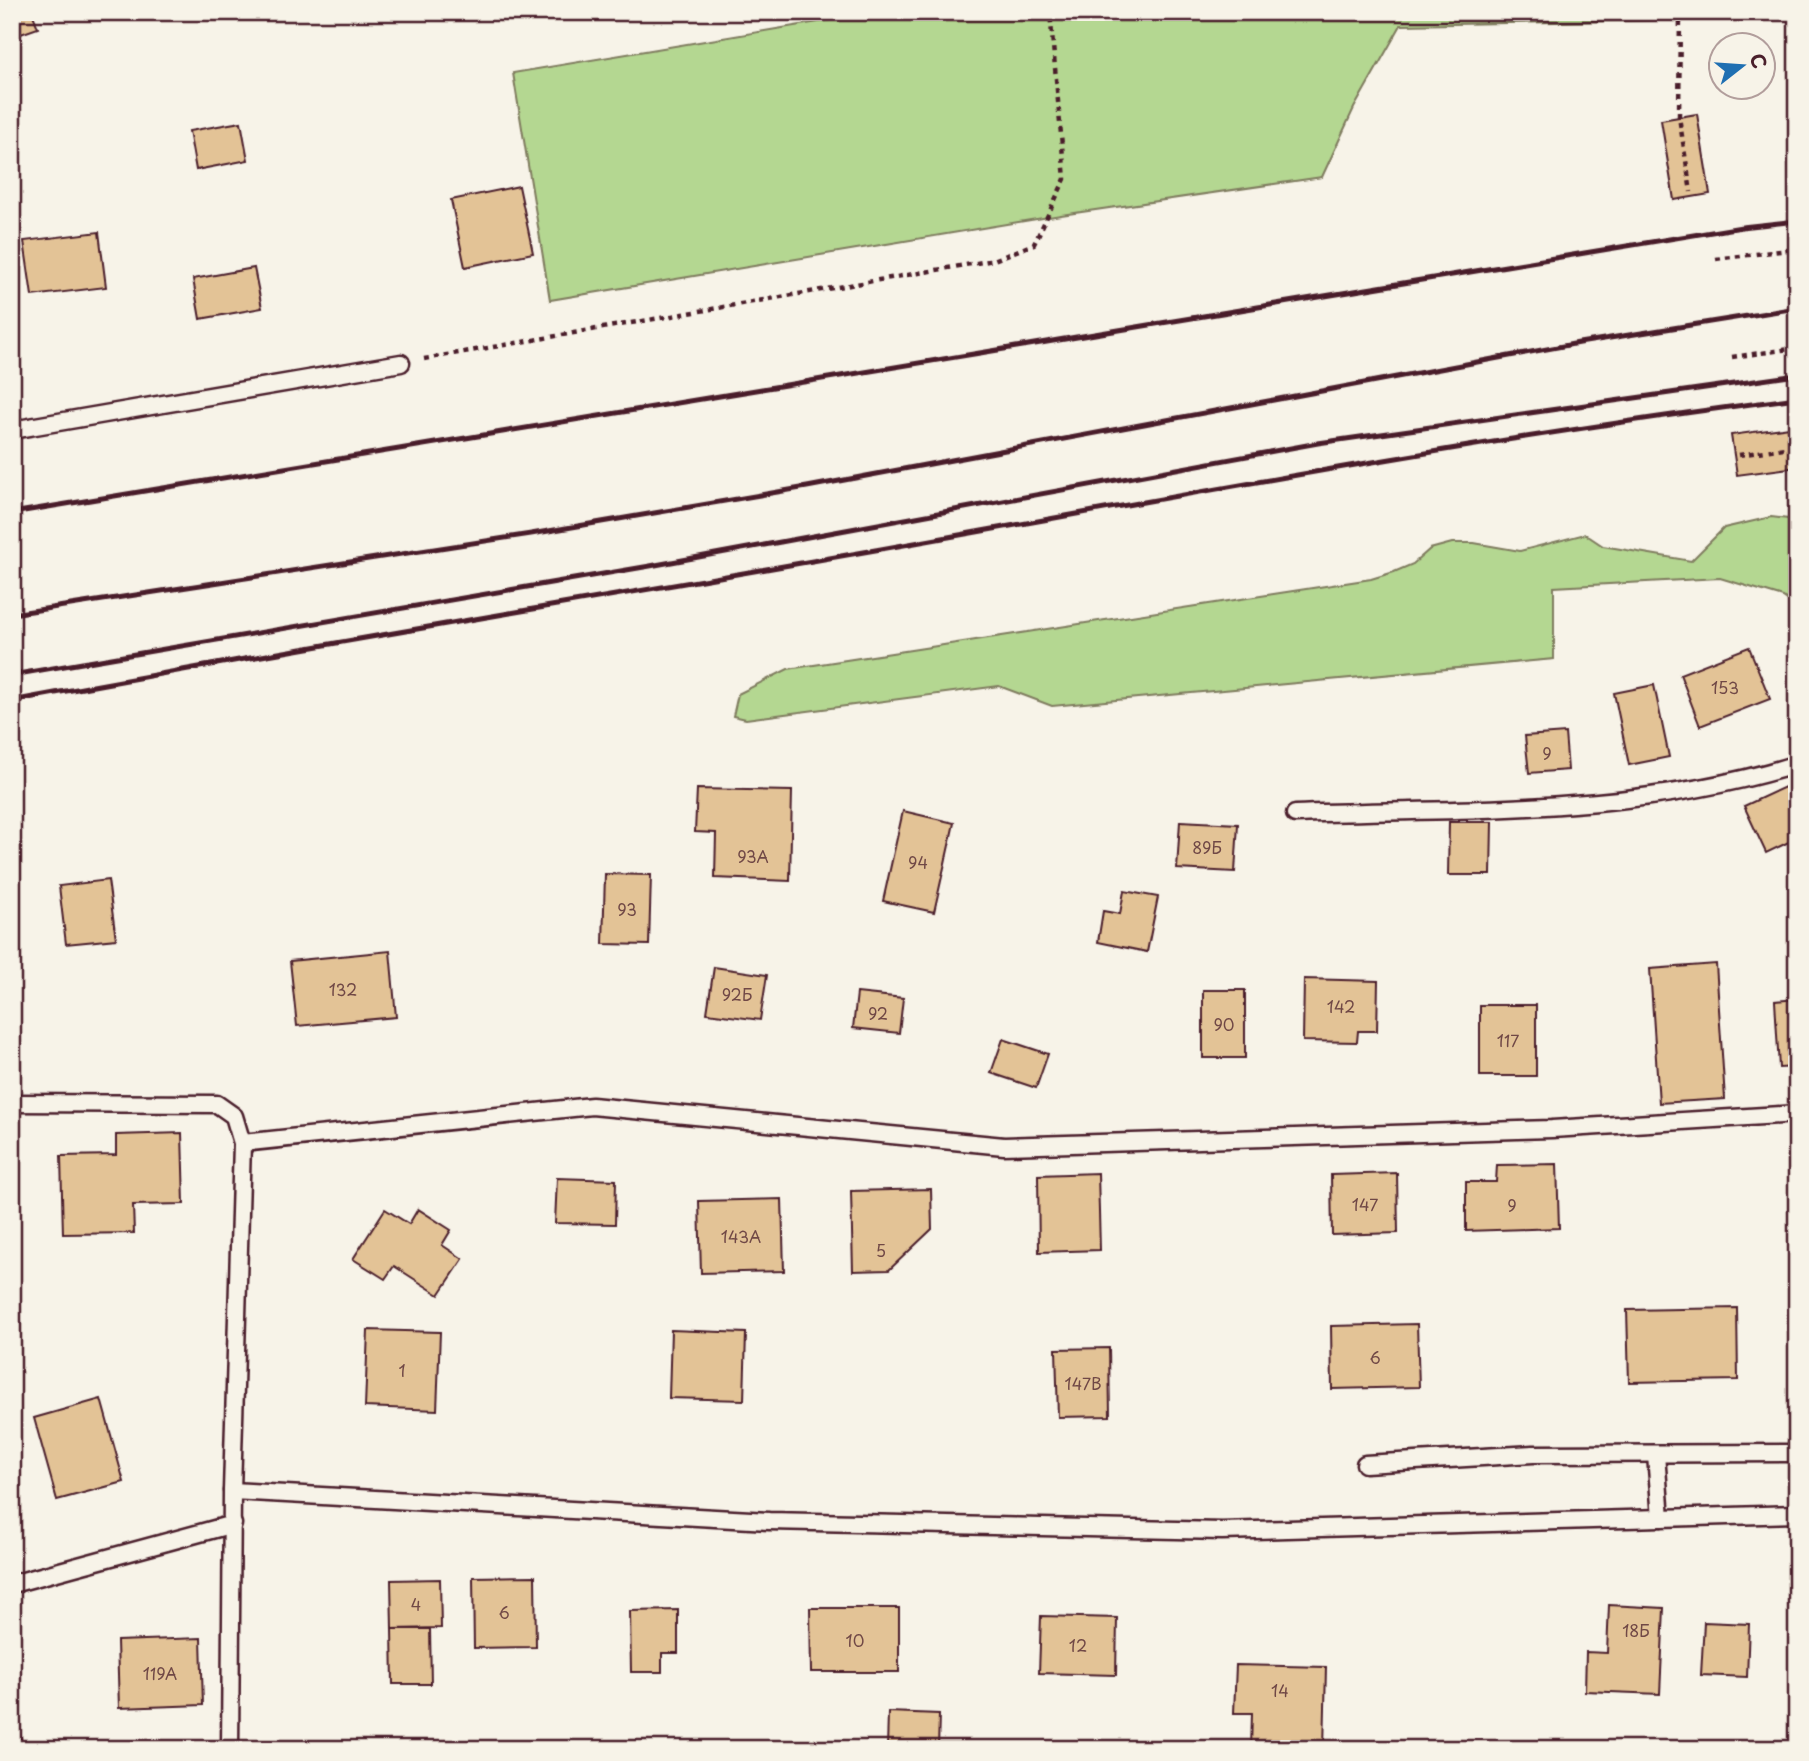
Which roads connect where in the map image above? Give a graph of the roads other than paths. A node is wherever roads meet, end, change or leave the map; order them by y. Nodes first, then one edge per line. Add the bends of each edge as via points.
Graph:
1 (401, 363) road end
2 (12, 430) edge
3 (1797, 764) edge
4 (1296, 814) dead end
5 (12, 1103) edge
6 (1797, 1114) edge
7 (242, 1143) junction
8 (1797, 1453) edge
9 (1656, 1455) junction
10 (1365, 1464) dead end
11 (232, 1491) junction
12 (1797, 1514) edge
13 (1661, 1518) junction
14 (233, 1524) junction
15 (12, 1584) edge
16 (230, 1749) edge

1 - 2 lane
3 - 4 lane via 1743,781 1604,803
5 - 7 lane via 217,1104 234,1116
6 - 7 lane via 1552,1129 1004,1146 592,1106
7 - 11 lane
8 - 9 lane
9 - 10 lane via 1533,1454
9 - 13 lane
11 - 13 lane via 769,1521 1222,1531
11 - 14 lane
12 - 13 lane
14 - 15 lane
14 - 16 lane

